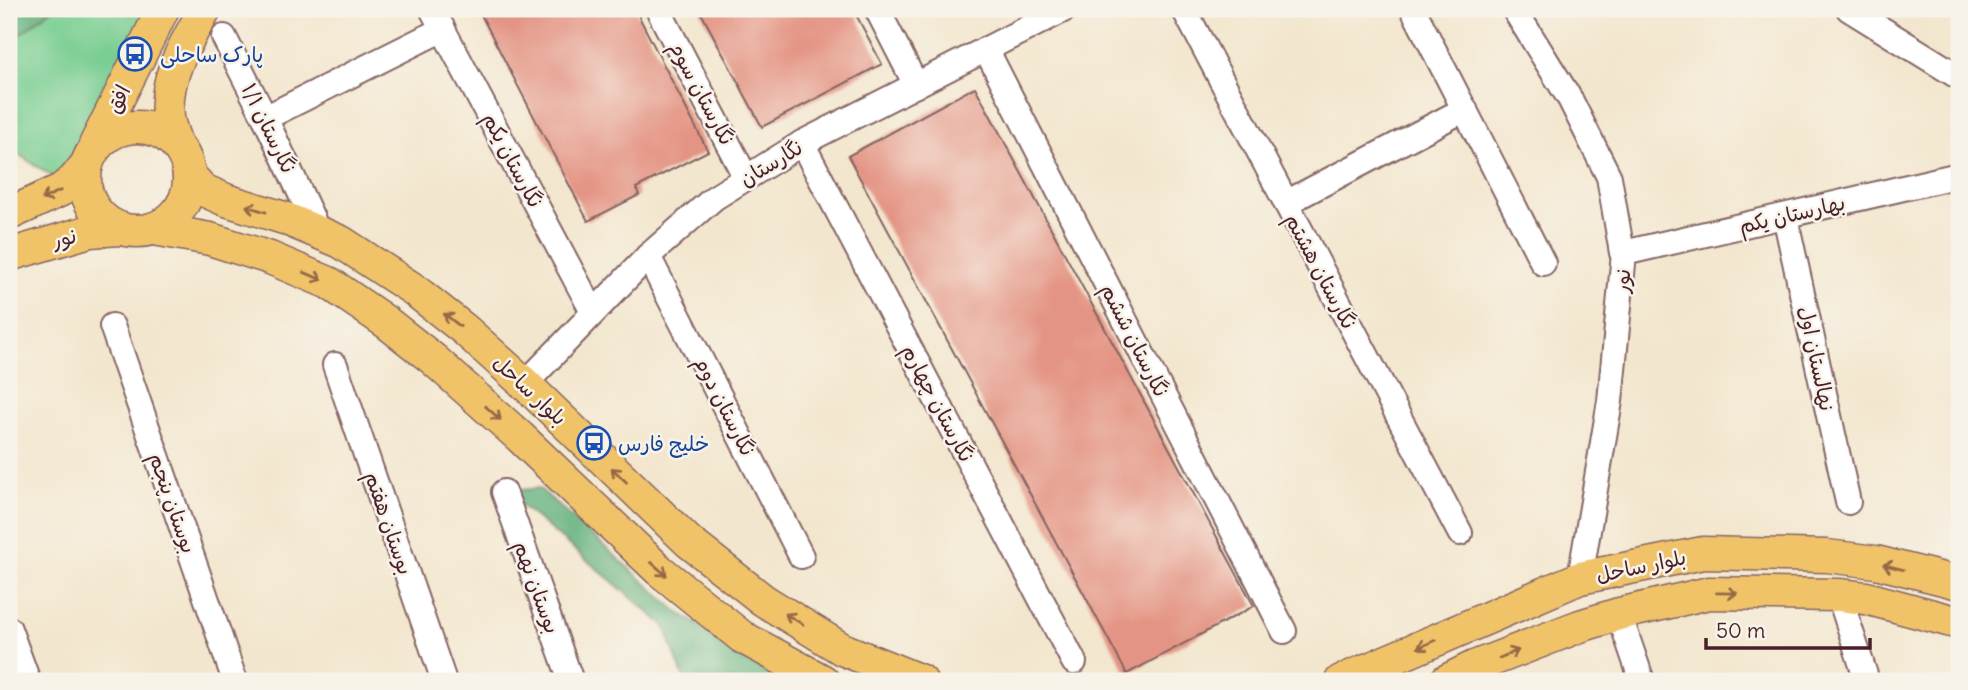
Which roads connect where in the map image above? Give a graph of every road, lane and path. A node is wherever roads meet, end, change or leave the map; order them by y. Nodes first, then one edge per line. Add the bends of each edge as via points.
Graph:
1 (163, 9) edge
2 (205, 9) edge
3 (658, 9) edge
4 (877, 9) edge
5 (1065, 9) edge
6 (1184, 9) edge
7 (1413, 9) edge
8 (1849, 9) edge
9 (1523, 10) edge
10 (438, 19) edge
11 (224, 37) dead end
12 (986, 50) junction
13 (1959, 77) edge
14 (916, 85) junction
15 (1465, 109) junction
16 (265, 118) junction
17 (802, 143) junction
18 (176, 144) junction
19 (89, 158) junction
20 (189, 175) junction
21 (1959, 175) edge
22 (746, 178) junction
23 (1286, 203) junction
24 (9, 215) edge
25 (1785, 216) junction
26 (313, 220) dead end
27 (120, 229) junction
28 (154, 229) junction
29 (1624, 253) junction
30 (9, 255) edge
31 (648, 256) junction
32 (1543, 263) dead end
33 (593, 312) junction
34 (112, 326) dead end
35 (335, 365) dead end
36 (525, 384) junction
37 (503, 492) dead end
38 (1848, 502) dead end
39 (1460, 533) dead end
40 (801, 556) dead end
41 (1580, 578) junction
42 (1959, 583) edge
43 (1839, 595) junction
44 (1619, 614) junction
45 (1959, 623) edge
46 (1580, 626) junction
47 (9, 629) edge
48 (1284, 631) dead end
49 (842, 649) junction
50 (1074, 662) dead end
51 (28, 681) edge
52 (235, 681) edge
53 (444, 681) edge
54 (571, 681) edge
55 (823, 681) edge
56 (852, 681) edge
57 (921, 681) edge
58 (1341, 681) edge
59 (1446, 681) edge
60 (1642, 681) edge
61 (1867, 681) edge

1 - 19 main road, افق
2 - 18 main road via 174,65 167,93 168,119
3 - 22 street, نگارستان سوم
4 - 14 street
5 - 12 street, نگارستان
6 - 23 street, نگارستان هشتم
7 - 15 street
8 - 13 street
9 - 29 street, نور via 1609,177
10 - 16 street
10 - 33 street, نگارستان یکم
11 - 16 street, نگارستان ۱/۱
12 - 14 street, نگارستان
12 - 48 street, نگارستان ششم
14 - 17 street, نگارستان
15 - 23 street
15 - 32 street
16 - 26 street, نگارستان ۱/۱
17 - 22 street, نگارستان
17 - 50 street, نگارستان چهارم
18 - 19 main road via 146,127 130,127 102,139
18 - 20 main road
19 -> 24 main road, نور via 61,190
19 - 27 main road via 84,181 87,196 94,210
20 - 28 main road via 181,208 170,221
36 -> 20 main road, بلوار ساحل via 412,289 341,242 203,190
21 - 25 street, بهارستان یکم
22 - 31 street, نگارستان via 714,198
23 - 39 street, نگارستان هشتم
25 - 29 street, بهارستان یکم
25 - 38 street, نهالستان اول
27 - 28 main road
27 - 30 main road, نور via 90,231
28 -> 55 main road, بلوار ساحل via 210,239 270,258 329,284 386,322 520,437 659,570 742,636
29 - 41 street, نور via 1610,401
31 - 33 street, نگارستان
31 - 40 street, نگارستان دوم
33 - 36 street, نگارستان
34 - 52 street, بوستان پنجم
35 - 53 street, بوستان هفتم
49 -> 36 main road, بلوار ساحل via 763,600 689,542
37 - 54 street, بوستان نهم
42 -> 41 main road, بلوار ساحل via 1876,562 1827,556 1703,553
41 - 46 main road
41 -> 58 main road, بلوار ساحل
44 -> 43 main road, بلوار ساحل via 1709,593
43 - 45 main road, بلوار ساحل
43 - 61 street
44 - 46 main road, بلوار ساحل
44 - 60 street
59 -> 46 main road, بلوار ساحل
47 - 51 street
49 - 56 main road
49 - 57 main road, بلوار ساحل

